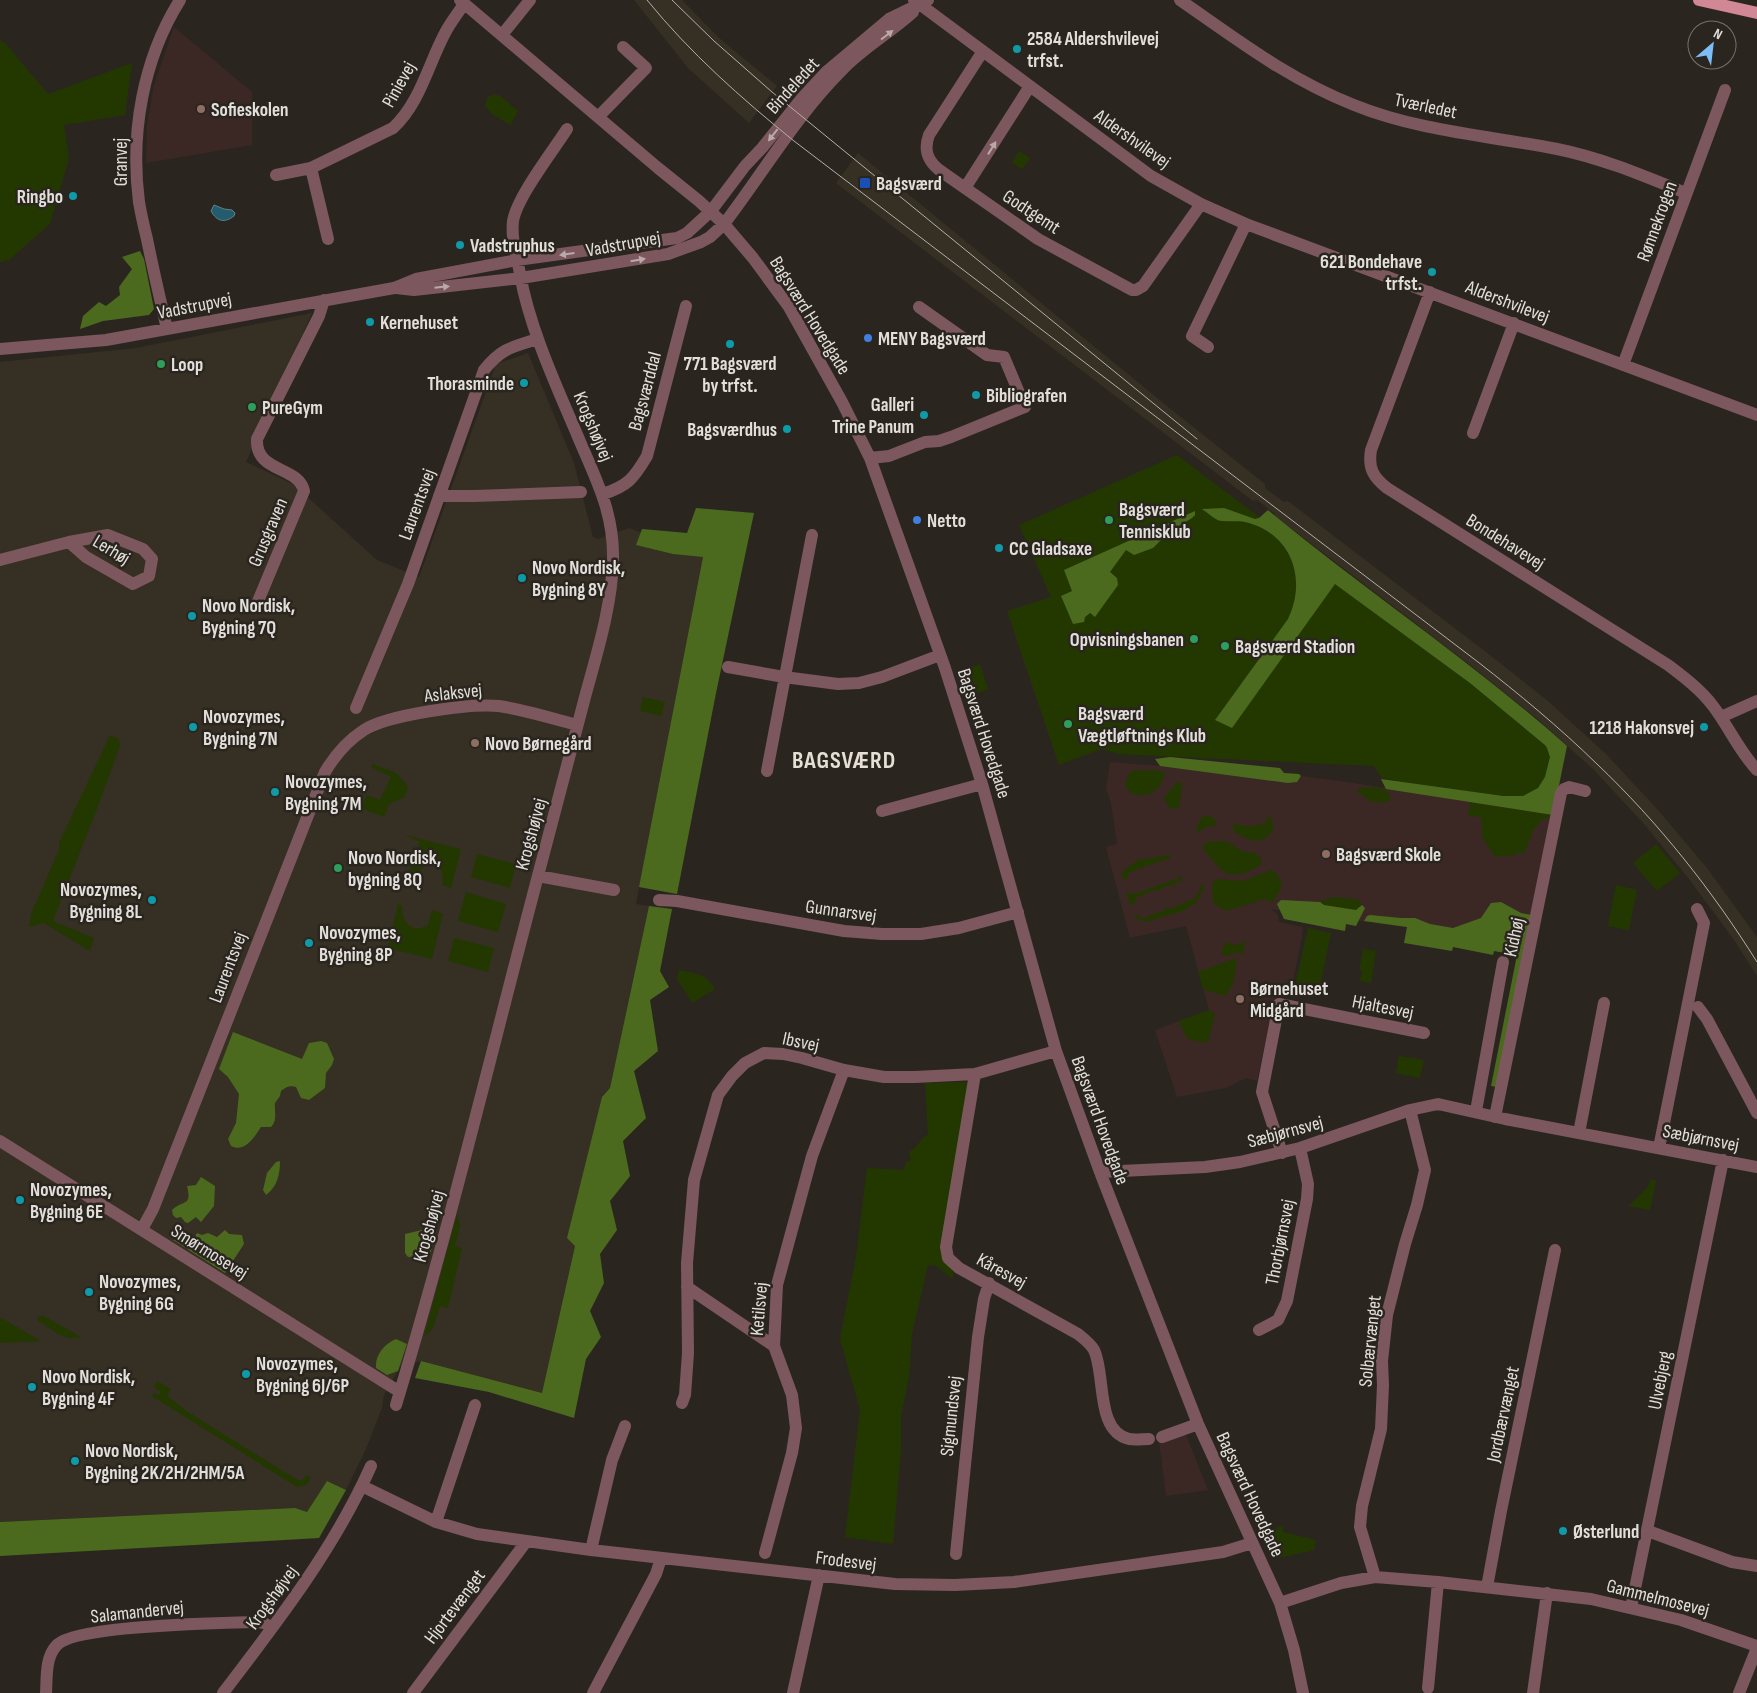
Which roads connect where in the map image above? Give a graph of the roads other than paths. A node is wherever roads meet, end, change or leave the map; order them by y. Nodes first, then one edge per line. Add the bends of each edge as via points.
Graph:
1 (180, 0) edge
2 (530, 0) edge
3 (1180, 0) edge
4 (1700, 0) edge
5 (462, 2) edge
6 (920, 2) edge
7 (1757, 14) edge
8 (502, 35) junction
9 (623, 47) dead end
10 (983, 51) junction
11 (1030, 86) junction
12 (1724, 90) dead end
13 (598, 117) junction
14 (567, 128) dead end
15 (311, 168) junction
16 (276, 175) dead end
17 (965, 188) junction
18 (1686, 193) junction
19 (1201, 204) junction
20 (711, 211) junction
21 (724, 224) junction
22 (1246, 224) junction
23 (328, 239) dead end
24 (517, 260) junction
25 (520, 278) junction
26 (394, 288) junction
27 (1430, 292) junction
28 (324, 300) junction
29 (686, 306) dead end
30 (919, 307) dead end
31 (1514, 323) junction
32 (167, 329) junction
33 (538, 339) junction
34 (1208, 347) dead end
35 (0, 349) edge
36 (1623, 365) junction
37 (1757, 414) edge
38 (1473, 433) dead end
39 (870, 458) junction
40 (581, 492) dead end
41 (603, 494) junction
42 (439, 496) junction
43 (812, 535) dead end
44 (69, 542) junction
45 (0, 560) edge
46 (256, 606) dead end
47 (940, 655) junction
48 (728, 667) dead end
49 (784, 677) junction
50 (1757, 701) edge
51 (356, 708) dead end
52 (1720, 716) junction
53 (577, 725) junction
54 (364, 730) joint
55 (1757, 770) edge
56 (767, 771) dead end
57 (982, 784) junction
58 (1585, 792) dead end
59 (882, 811) dead end
60 (538, 876) junction
61 (614, 890) dead end
62 (659, 900) dead end
63 (1698, 909) dead end
64 (1018, 912) junction
65 (1503, 962) dead end
66 (1604, 1003) dead end
67 (1698, 1008) dead end
68 (1424, 1033) dead end
69 (1056, 1051) junction
70 (844, 1070) junction
71 (975, 1074) junction
72 (1410, 1110) junction
73 (1476, 1111) junction
74 (1757, 1113) edge
75 (1495, 1117) junction
76 (1579, 1133) junction
77 (0, 1141) edge
78 (1300, 1148) junction
79 (1659, 1148) junction
80 (1282, 1153) junction
81 (1723, 1160) junction
82 (1757, 1167) edge
83 (1100, 1172) junction
84 (142, 1229) junction
85 (1555, 1250) dead end
86 (989, 1283) junction
87 (688, 1287) junction
88 (1260, 1330) dead end
89 (774, 1346) junction
90 (400, 1392) junction
91 (682, 1403) dead end
92 (396, 1405) dead end
93 (475, 1405) dead end
94 (1198, 1424) junction
95 (625, 1426) dead end
96 (1162, 1437) dead end
97 (1149, 1439) dead end
98 (371, 1466) dead end
99 (362, 1486) junction
100 (436, 1522) junction
101 (1648, 1532) junction
102 (526, 1542) junction
103 (1252, 1543) junction
104 (591, 1550) junction
105 (766, 1553) dead end
106 (956, 1554) dead end
107 (661, 1558) junction
108 (1757, 1566) edge
109 (819, 1575) junction
110 (1375, 1577) junction
111 (1438, 1582) junction
112 (1487, 1587) junction
113 (1547, 1593) junction
114 (1280, 1603) junction
115 (1631, 1608) junction
116 (272, 1628) junction
117 (1757, 1647) edge
118 (1428, 1688) dead end
119 (46, 1693) edge
120 (223, 1693) edge
121 (413, 1693) edge
122 (593, 1693) edge
123 (793, 1693) edge
124 (1303, 1693) edge
125 (1533, 1693) edge
126 (1739, 1693) edge

1 - 32 street, Granvej via 153,56 137,145 139,202
2 - 8 street
3 - 18 street, Tværledet via 1281,70 1355,106 1412,123 1586,156
4 - 7 main road
5 - 8 street, Bagsværd Hovedgade
5 - 15 street, Pinievej via 403,118 393,128
6 - 10 street, Aldershvilevej
6 -> 20 street, Bindeledet via 890,19 826,72
21 -> 6 street, Bindeledet via 827,86 850,62 895,28
8 - 13 street, Bagsværd Hovedgade
9 - 13 street via 646,68
10 - 11 street, Aldershvilevej
10 - 17 street, Godtgemt via 926,143 929,161
17 -> 11 street
11 - 19 street, Aldershvilevej via 1151,176
12 - 18 street, Rønnekrogen
13 - 20 street, Bagsværd Hovedgade
14 - 24 street via 518,204 513,220
15 - 16 street, Pinievej
15 - 23 street
17 - 19 street, Godtgemt via 1038,239 1132,290 1143,286
18 - 36 street, Rønnekrogen
19 - 22 street, Aldershvilevej
20 - 21 street, Bagsværd Hovedgade
20 -> 24 street, Vadstrupvej via 677,238
25 -> 21 street, Vadstrupvej via 674,253 710,237
21 - 39 street, Bagsværd Hovedgade via 788,307
22 - 27 street, Aldershvilevej
22 - 34 street via 1192,336
24 - 25 street
24 - 26 street, Vadstrupvej via 416,279
26 -> 25 street, Vadstrupvej via 414,290
25 - 33 street, Krogshøjvej
26 - 28 street, Vadstrupvej
27 - 31 street, Aldershvilevej
27 - 52 street, Bondehavevej via 1372,450 1372,474 1387,488 1668,665 1713,705
28 - 32 street, Vadstrupvej
28 - 46 street, Grusgraven via 258,439 257,447 262,457 300,482 304,491
29 - 41 street, Bagsværddal via 647,456 629,481
30 - 39 street via 987,355 1004,357 1025,408 939,441
31 - 36 street, Aldershvilevej
31 - 38 street
32 - 35 street, Vadstrupvej via 106,340
33 - 41 street, Krogshøjvej
33 - 42 street, Laurentsvej via 507,348 484,370
36 - 37 street, Aldershvilevej
39 - 47 street, Bagsværd Hovedgade
40 - 42 street
41 - 53 street, Krogshøjvej via 612,526 612,579
42 - 51 street, Laurentsvej via 408,584
43 - 49 street
44 - 44 street, Lerhøj via 108,535 143,548 152,559 149,576 133,584 86,557
44 - 45 street, Lerhøj
47 - 49 street via 859,683 838,684
47 - 57 street, Bagsværd Hovedgade
48 - 49 street
49 - 56 street
50 - 52 street
52 - 55 street, Bondehavevej via 1747,760
53 - 54 street, Aslaksvej via 522,711 480,705 394,719
53 - 60 street, Krogshøjvej
54 - 84 street, Laurentsvej via 334,756 325,772
57 - 59 street
57 - 64 street, Bagsværd Hovedgade
58 - 75 street, Kidhøj via 1569,787 1561,793
60 - 61 street
60 - 90 street, Krogshøjvej via 440,1256
62 - 64 street, Gunnarsvej via 882,934 921,934 959,928
63 - 79 street via 1704,923
64 - 69 street, Bagsværd Hovedgade
65 - 73 street
66 - 76 street
67 - 74 street
68 - 80 street, Hjaltesvej via 1279,1004 1262,1092
69 - 71 street, Ibsvej
69 - 83 street, Bagsværd Hovedgade
70 - 71 street, Ibsvej via 884,1077
70 - 87 street, Ibsvej via 795,1056 764,1053 745,1063 718,1095 694,1180
70 - 89 street, Ketilsvej via 812,1156 777,1284
71 - 86 street, Kåresvej via 946,1247 948,1258 959,1268
72 - 73 street, Sæbjørnsvej via 1438,1104
72 - 78 street, Sæbjørnsvej
72 - 110 street, Solbærvænget via 1425,1170 1387,1315 1380,1430 1362,1506 1360,1527
73 - 75 street, Sæbjørnsvej
75 - 76 street, Sæbjørnsvej
76 - 79 street, Sæbjørnsvej
77 - 84 street, Smørmosevej
78 - 80 street, Sæbjørnsvej
78 - 88 street, Thorbjørnsvej via 1307,1178 1307,1199 1287,1301 1278,1320
79 - 81 street, Sæbjørnsvej
80 - 83 street, Sæbjørnsvej via 1205,1167
81 - 82 street, Sæbjørnsvej
81 - 101 street, Ulvebjerg
83 - 94 street, Bagsværd Hovedgade
84 - 90 street, Smørmosevej
85 - 112 street, Jordbærvænget
86 - 97 street, Kåresvej via 1078,1334 1094,1350 1105,1413 1115,1432 1129,1439
86 - 106 street, Sigmundsvej via 978,1337
87 - 89 street
87 - 91 street, Ibsvej via 686,1395
89 - 105 street, Ketilsvej via 792,1395 796,1428
90 - 92 street, Krogshøjvej
93 - 100 street
94 - 96 street
94 - 103 street, Bagsværd Hovedgade
95 - 104 street via 612,1460
98 - 99 street, Krogshøjvej
99 - 100 street, Frodesvej
99 - 116 street, Krogshøjvej via 312,1573
100 - 102 street, Frodesvej via 476,1534
101 - 108 street via 1732,1562
101 - 115 street, Ulvebjerg
102 - 104 street, Frodesvej
102 - 121 street, Hjortevænget
103 - 109 street, Frodesvej via 1223,1552 1014,1582 895,1584
103 - 114 street, Bagsværd Hovedgade
104 - 107 street, Frodesvej
107 - 109 street, Frodesvej
107 - 122 street via 656,1574
109 - 123 street
110 - 111 street, Gammelmosevej
110 - 114 street, Gammelmosevej via 1341,1583
111 - 112 street, Gammelmosevej
111 - 118 street
112 - 113 street, Gammelmosevej
113 - 115 street, Gammelmosevej
113 - 125 street
114 - 124 street, Bagsværd Hovedgade
115 - 117 street, Gammelmosevej via 1681,1620
116 - 119 street, Salamandervej via 258,1622 168,1625 106,1631 63,1641 52,1652 48,1664
116 - 120 street, Krogshøjvej
117 - 126 street

